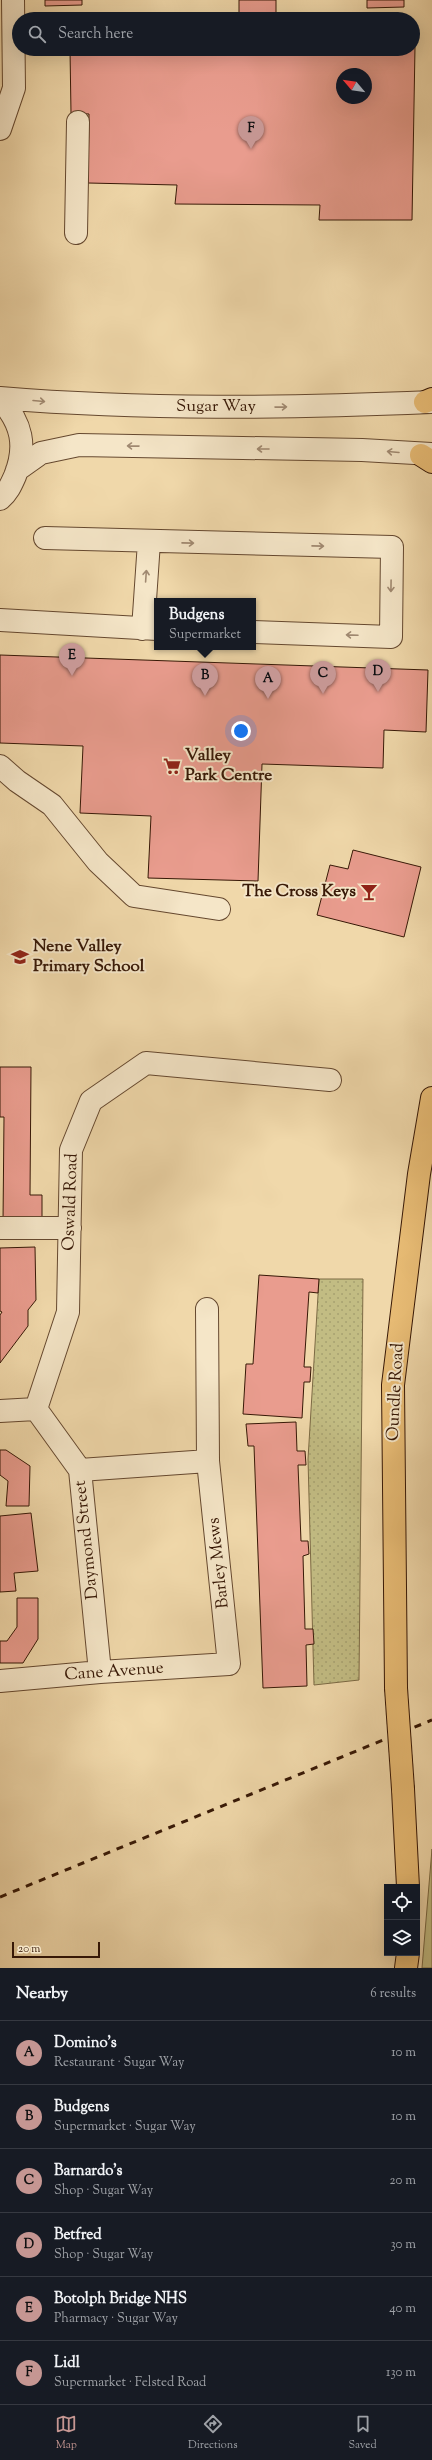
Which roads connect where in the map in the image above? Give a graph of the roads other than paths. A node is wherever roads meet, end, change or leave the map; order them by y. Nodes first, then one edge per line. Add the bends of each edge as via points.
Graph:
1 (13, 0) edge
2 (13, 12) edge
3 (14, 56) edge
4 (78, 122) dead end
5 (0, 129) edge
6 (76, 233) dead end
7 (0, 399) edge
8 (430, 401) edge
9 (428, 457) edge
10 (17, 470) junction
11 (0, 499) edge
12 (45, 538) dead end
13 (149, 542) junction
14 (0, 614) edge
15 (0, 620) edge
16 (28, 622) junction
17 (150, 629) edge
18 (256, 632) edge
19 (0, 766) edge
20 (219, 910) dead end
21 (330, 1080) dead end
22 (432, 1098) edge
23 (0, 1228) edge
24 (70, 1228) junction
25 (207, 1309) dead end
26 (36, 1409) junction
27 (0, 1411) edge
28 (208, 1461) junction
29 (80, 1470) junction
30 (229, 1664) joint
31 (100, 1672) junction
32 (0, 1681) edge
33 (408, 1884) edge
34 (408, 1956) edge
35 (406, 1968) edge

1 - 2 street
3 - 5 street via 14,88
4 - 6 street
7 -> 8 street, Sugar Way via 82,405 230,408 388,405
7 - 10 street via 9,408 20,429 23,452
9 -> 10 street via 362,450 79,445 42,453
10 - 11 street via 8,492
12 - 13 street
17 -> 13 street
13 -> 18 street via 392,547 391,637
14 - 16 street
15 - 16 street
16 - 17 street
19 - 20 street via 52,805 98,862 134,896
21 - 24 street, Oswald Road via 146,1063 91,1101 72,1150
22 - 33 main road, Oundle Road, bridge via 418,1174 393,1385 396,1688
23 - 24 street
24 - 26 street, Oswald Road via 68,1312
25 - 28 street, Barley Mews
26 - 27 street
26 - 29 street, Daymond Street
28 - 29 street
28 - 30 street, Barley Mews
29 - 31 street, Daymond Street
30 - 31 street, Cane Avenue
31 - 32 street, Cane Avenue
34 - 35 main road

